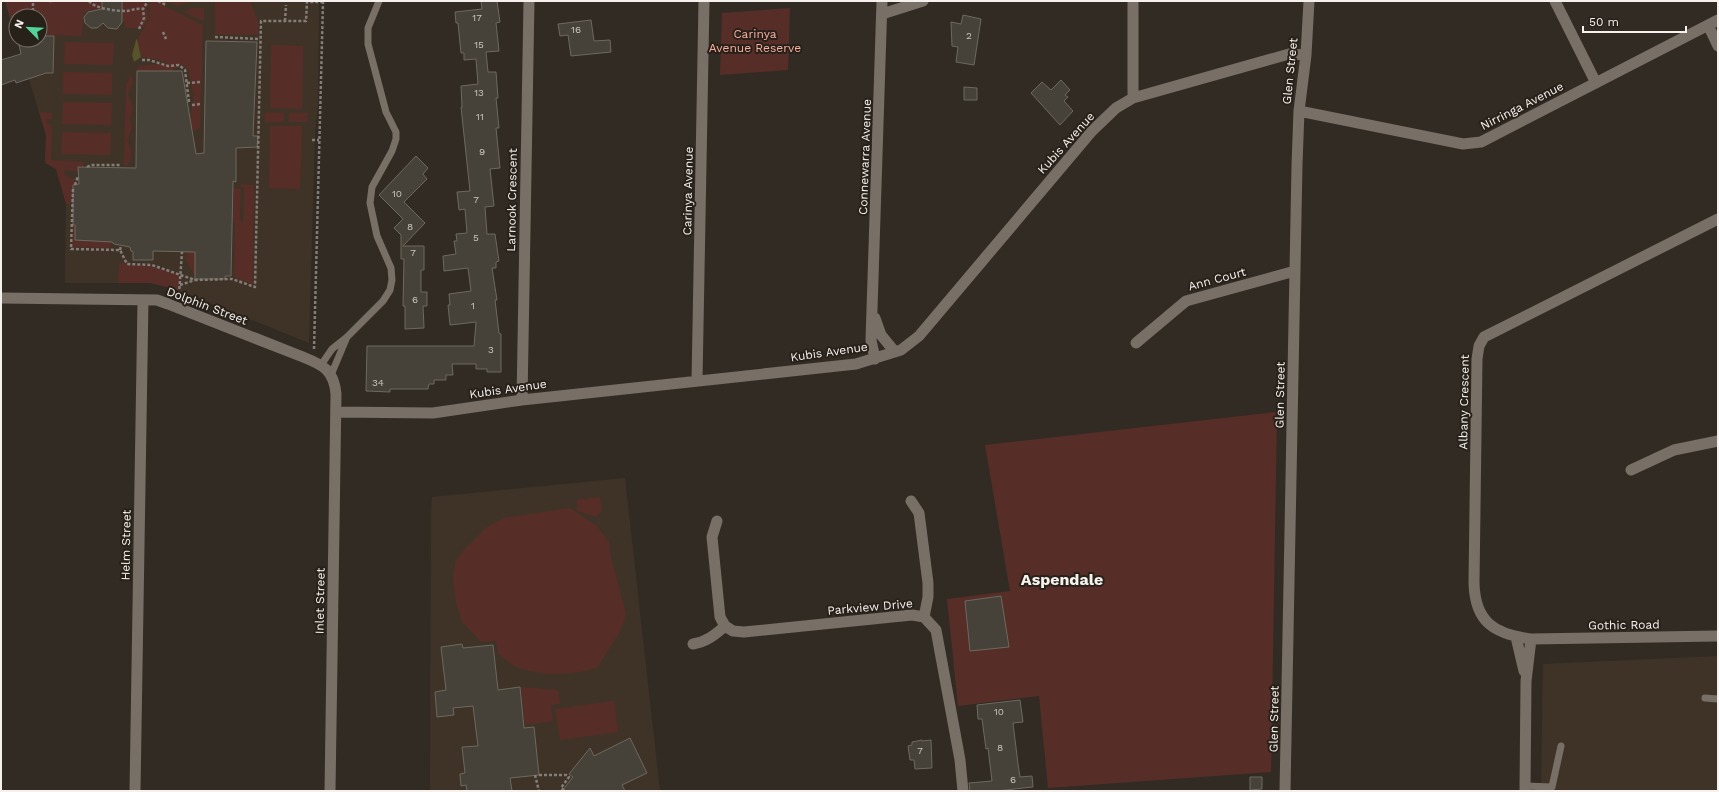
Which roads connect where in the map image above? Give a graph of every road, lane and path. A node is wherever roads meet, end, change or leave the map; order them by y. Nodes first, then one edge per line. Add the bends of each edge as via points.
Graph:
1 (49, 1) edge
2 (54, 1) edge
3 (90, 1) edge
4 (148, 1) edge
5 (158, 1) edge
6 (379, 1) edge
7 (529, 1) edge
8 (704, 1) edge
9 (882, 1) edge
10 (923, 1) edge
11 (1133, 1) edge
12 (1309, 1) edge
13 (1555, 1) edge
14 (322, 2) edge
15 (166, 5) dead end
16 (286, 5) dead end
17 (143, 9) junction
18 (882, 14) junction
19 (285, 21) junction
20 (1713, 22) edge
21 (139, 29) dead end
22 (163, 32) dead end
23 (215, 37) dead end
24 (166, 39) dead end
25 (260, 39) junction
26 (1718, 46) edge
27 (1306, 56) junction
28 (142, 60) dead end
29 (201, 82) dead end
30 (187, 83) junction
31 (1596, 83) junction
32 (1133, 98) junction
33 (189, 102) dead end
34 (200, 104) dead end
35 (192, 105) dead end
36 (1299, 112) junction
37 (312, 140) dead end
38 (319, 140) junction
39 (121, 165) dead end
40 (87, 167) dead end
41 (78, 176) dead end
42 (76, 185) dead end
43 (73, 189) dead end
44 (1718, 219) edge
45 (121, 246) dead end
46 (120, 250) junction
47 (182, 252) dead end
48 (1295, 271) junction
49 (181, 275) junction
50 (195, 280) junction
51 (180, 285) junction
52 (179, 294) dead end
53 (1, 298) edge
54 (143, 300) junction
55 (873, 314) junction
56 (347, 337) junction
57 (1136, 343) dead end
58 (896, 352) junction
59 (875, 359) junction
60 (318, 363) junction
61 (331, 375) junction
62 (697, 381) junction
63 (522, 400) junction
64 (336, 412) junction
65 (1718, 441) edge
66 (1631, 470) dead end
67 (911, 501) dead end
68 (717, 521) dead end
69 (924, 617) junction
70 (725, 626) junction
71 (1718, 636) edge
72 (1516, 637) junction
73 (1530, 639) junction
74 (693, 644) dead end
75 (1526, 681) junction
76 (1705, 698) dead end
77 (1718, 699) edge
78 (1561, 746) dead end
79 (1525, 788) edge
80 (135, 791) edge
81 (330, 791) edge
82 (539, 791) edge
83 (565, 791) edge
84 (963, 791) edge
85 (1285, 791) edge

1 - 2 path
3 - 17 path via 110,9
4 - 17 path
5 - 15 path
6 - 56 lane via 368,28 368,44 396,139 372,187 370,203 377,236 392,276 386,297
7 - 63 street, Larnook Crescent
8 - 62 street, Carinya Avenue
9 - 18 street, Connewarra Avenue
10 - 18 street
11 - 32 street
12 - 27 street, Glen Street
13 - 31 street
14 - 19 path via 306,2 306,21
14 - 38 path
16 - 19 path
17 - 21 path via 144,18
18 - 55 street, Connewarra Avenue
19 - 25 path via 261,21
20 - 26 street
20 - 31 street, Nirringa Avenue
22 - 24 path
23 - 25 path
25 - 50 path via 255,287 232,279
27 - 32 street, Kubis Avenue via 1289,54
27 - 36 street, Glen Street
28 - 30 path via 168,66 179,65 185,70
29 - 30 path
30 - 33 path
31 - 36 street, Nirringa Avenue via 1481,142 1472,144
32 - 58 street, Kubis Avenue via 1116,108 1092,131 919,336
34 - 35 path
36 - 48 street, Glen Street
37 - 38 path
38 - 60 path
39 - 40 path
41 - 42 path
43 - 46 path via 71,249
44 - 72 street, Albany Crescent via 1495,330 1484,337 1479,346 1475,600 1480,613 1489,624
45 - 46 path
46 - 49 path via 128,264 152,265
47 - 49 path
48 - 57 street, Ann Court via 1186,301
48 - 85 street, Glen Street
49 - 50 path
49 - 51 path
50 - 51 path
51 - 52 path
53 - 54 street, Dolphin Street
54 - 60 street, Dolphin Street via 156,300 168,304
54 - 80 street, Helm Street
55 - 58 street, Connewarra Avenue via 881,335
55 - 59 street, Connewarra Avenue via 871,340
56 - 60 lane
56 - 61 lane
58 - 59 street, Kubis Avenue
59 - 62 street, Kubis Avenue via 856,364
60 - 61 street, Dolphin Street
61 - 64 street via 336,388
62 - 63 street, Kubis Avenue
63 - 64 street, Kubis Avenue via 433,413
64 - 81 street, Inlet Street
65 - 66 street via 1674,450
67 - 69 street via 919,513 928,583
68 - 70 street via 712,537 720,617
69 - 70 street, Parkview Drive via 912,615 744,632 733,631
69 - 84 street, Parkview Drive via 936,630 960,760
70 - 74 street via 714,636
71 - 73 street, Gothic Road
72 - 73 street, Albany Crescent
72 - 75 street
73 - 75 street
75 - 79 street
76 - 77 lane
78 - 79 lane via 1552,787
82 - 83 path via 537,775 566,775 569,777 561,788

